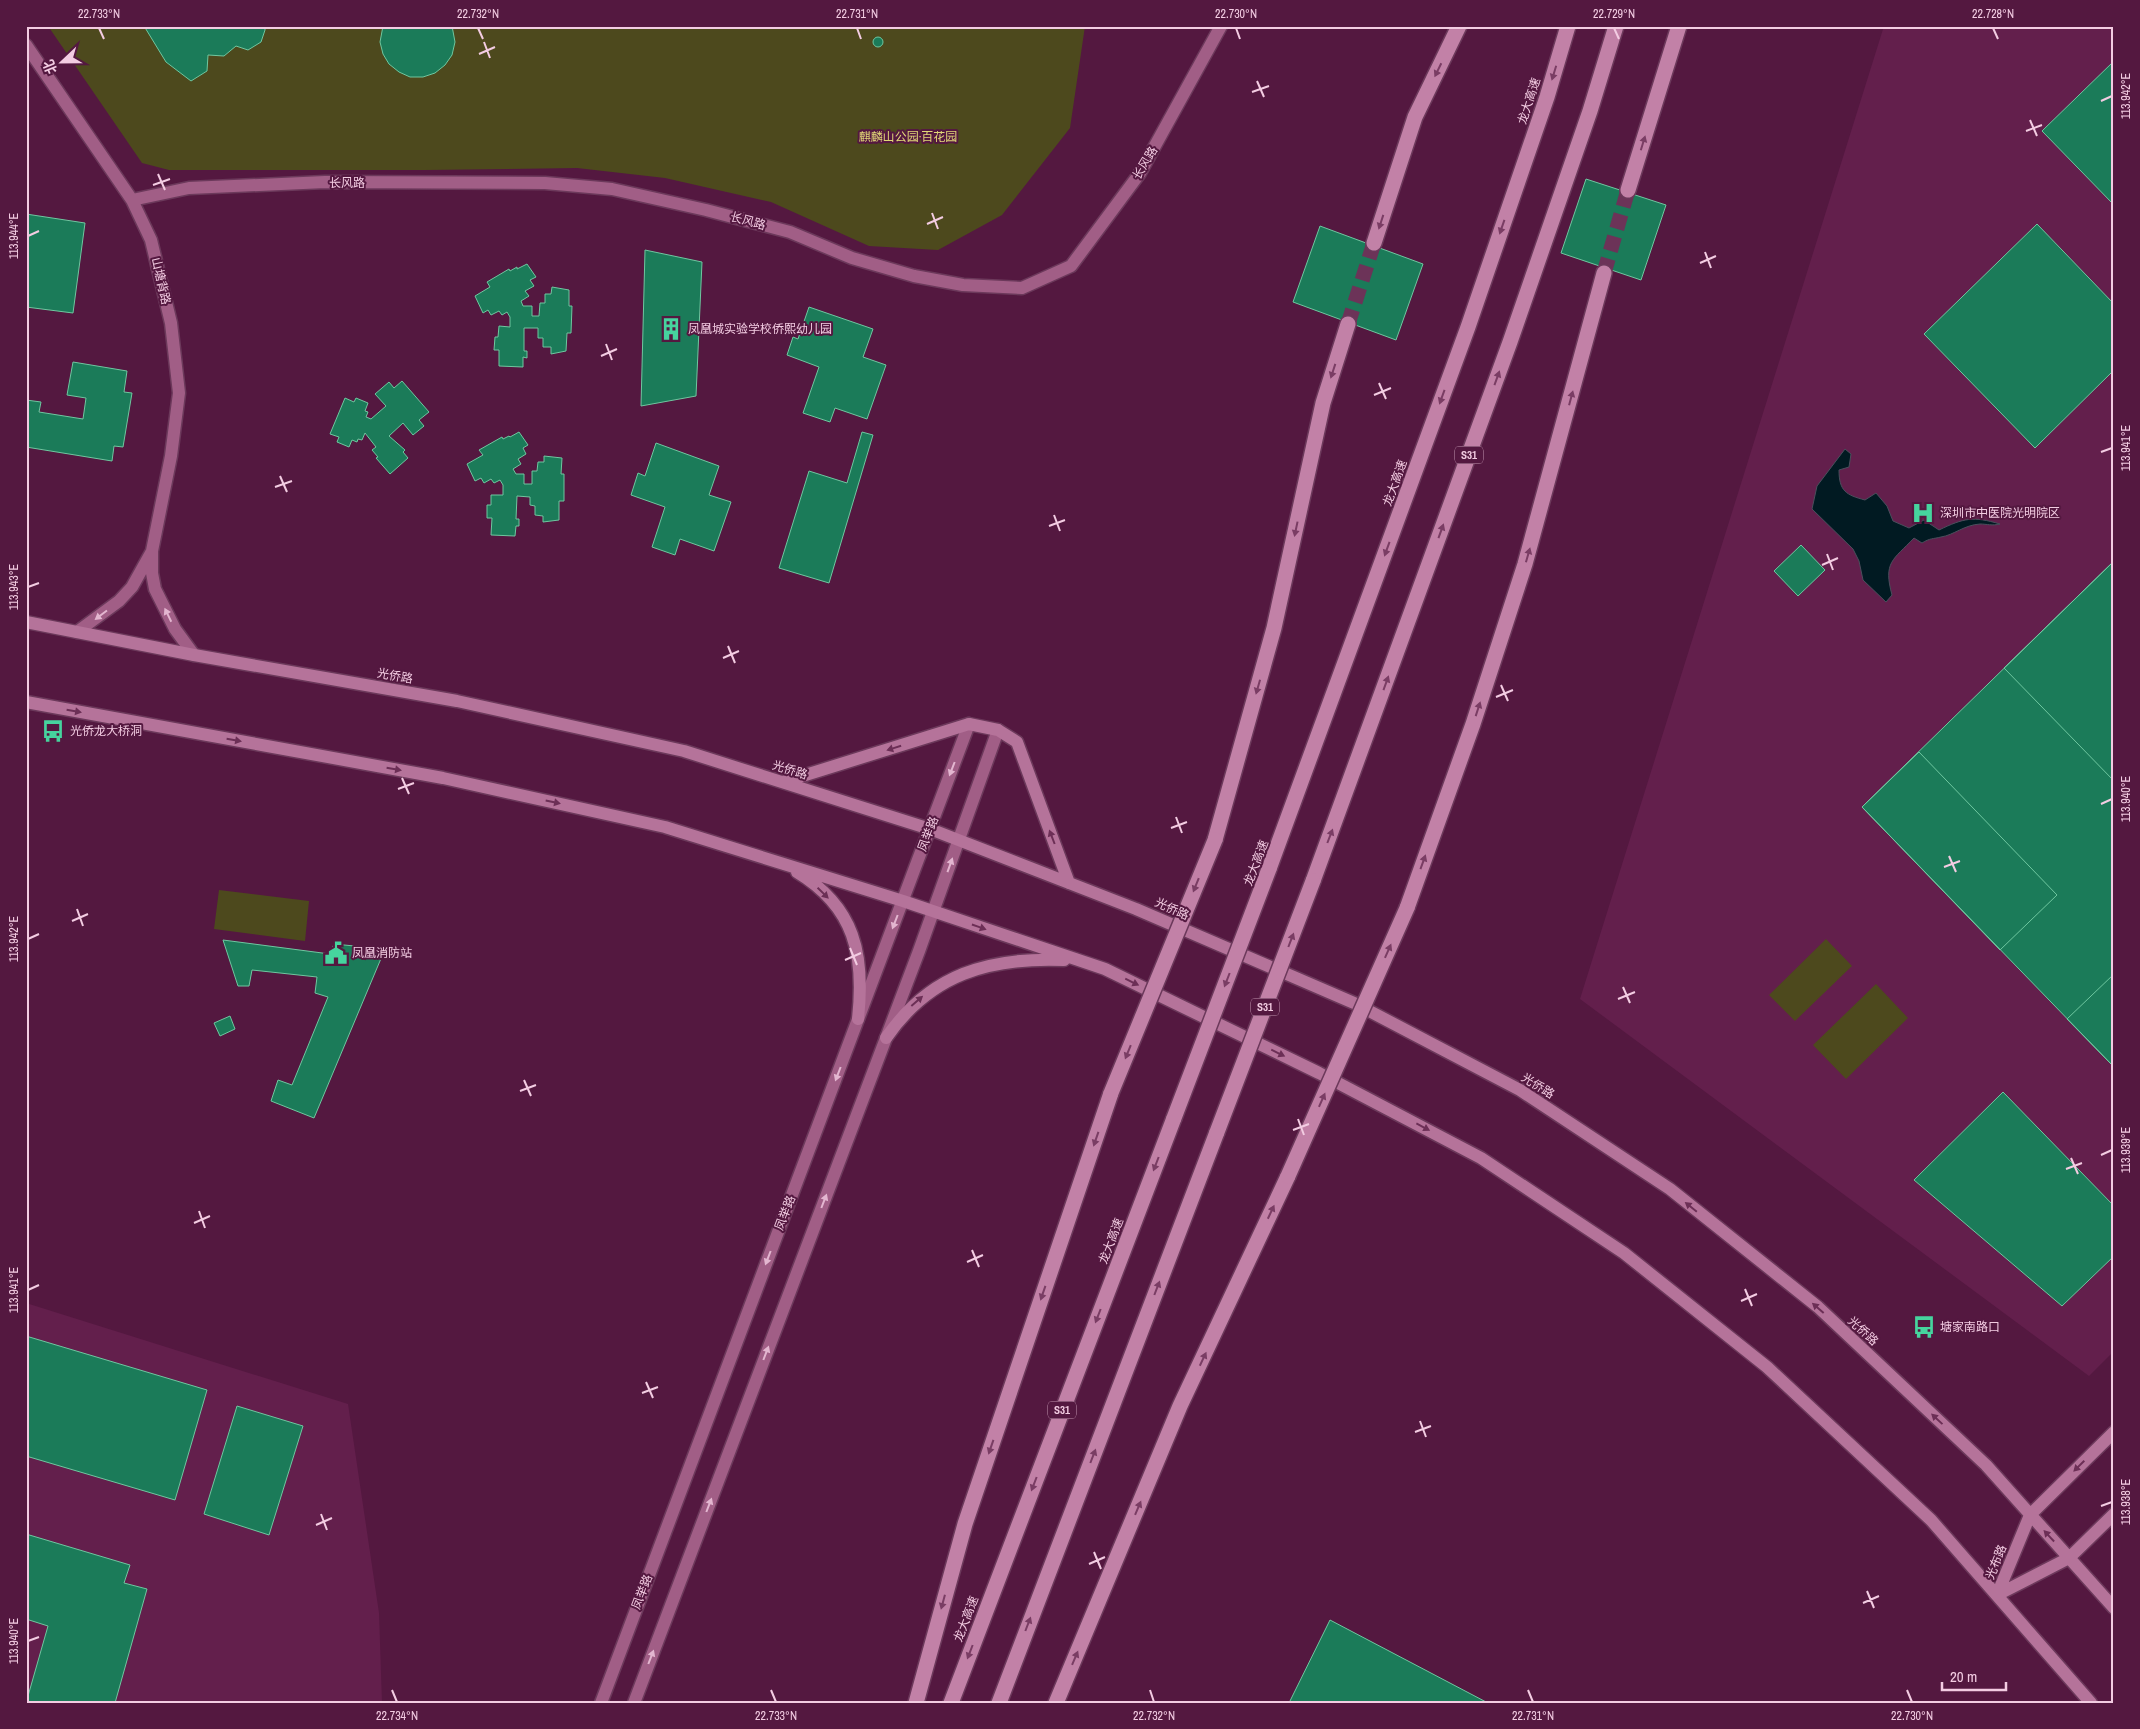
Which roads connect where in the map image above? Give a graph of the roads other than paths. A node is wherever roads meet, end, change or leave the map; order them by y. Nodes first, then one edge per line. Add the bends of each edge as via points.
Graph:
1 (1220, 26) edge
2 (1459, 26) edge
3 (1568, 26) edge
4 (1616, 26) edge
5 (1679, 26) edge
6 (26, 45) edge
7 (1628, 190) tunnel mouth
8 (132, 200) junction
9 (1374, 243) tunnel mouth
10 (1604, 273) tunnel mouth
11 (1348, 324) tunnel mouth
12 (152, 551) junction
13 (26, 622) edge
14 (77, 632) junction
15 (194, 655) junction
16 (26, 702) edge
17 (969, 724) junction
18 (998, 730) junction
19 (783, 782) junction
20 (930, 829) junction
21 (959, 840) junction
22 (784, 864) junction
23 (1069, 883) junction
24 (903, 901) junction
25 (933, 911) junction
26 (1088, 963) junction
27 (858, 1019) junction
28 (886, 1038) junction
29 (2114, 1432) edge
30 (2114, 1514) edge
31 (2030, 1515) junction
32 (2069, 1558) junction
33 (1997, 1595) junction
34 (2114, 1608) edge
35 (601, 1703) edge
36 (634, 1703) edge
37 (916, 1703) edge
38 (951, 1703) edge
39 (999, 1703) edge
40 (1056, 1703) edge
41 (2091, 1703) edge

1 - 8 street, 长风路 via 1140,173 1071,266 1022,288 963,285 914,276 852,258 790,232 612,189 545,183 325,182 189,188
2 -> 9 highway via 1415,117
3 -> 38 highway, 龙大高速 / S31, bridge via 1471,318 1269,869
39 -> 4 highway, S31, bridge via 1313,882 1510,342
7 -> 5 highway
6 - 8 street, 山塘背路
8 - 12 street, 山塘背路 via 151,240 171,323 179,393 171,456
40 -> 10 highway, bridge via 1180,1406 1288,1176 1406,908 1473,724 1525,564
11 -> 37 highway, bridge via 1323,403 1274,628 1215,840 1111,1093 964,1524
12 -> 14 street via 132,587 120,601
15 -> 12 street via 175,629 155,588
13 - 14 main road, 光侨路
14 - 15 main road, 光侨路
15 - 19 main road, 光侨路 via 466,703 684,752
16 -> 22 main road via 443,778 665,827
17 - 18 main road
17 -> 19 main road
17 -> 20 street, 凤举路
18 - 21 street
23 -> 18 main road via 1017,742
19 - 20 main road, 光侨路
20 - 21 main road, 光侨路
20 - 24 street, 凤举路
21 - 23 main road, 光侨路
25 -> 21 street
22 - 24 main road
22 -> 27 main road via 825,894 850,925 861,974
31 -> 23 main road, 光侨路 via 1986,1465 1818,1307 1670,1189 1520,1090 1354,1003 1136,908
24 - 25 main road
24 -> 27 street, 凤举路
25 -> 26 main road
25 - 28 street
28 -> 26 main road via 898,1021 927,993 966,974 990,966 1043,959
26 -> 33 main road via 1319,1073 1481,1158 1624,1252 1767,1367 1931,1520
27 -> 35 street, 凤举路
36 -> 28 street
29 -> 31 main road, 光布路
30 - 32 main road, 光布路
32 -> 31 main road, 光侨路
31 - 33 main road, 光布路
32 - 33 main road, 光布路
32 - 34 main road, 光侨路
33 - 41 main road

